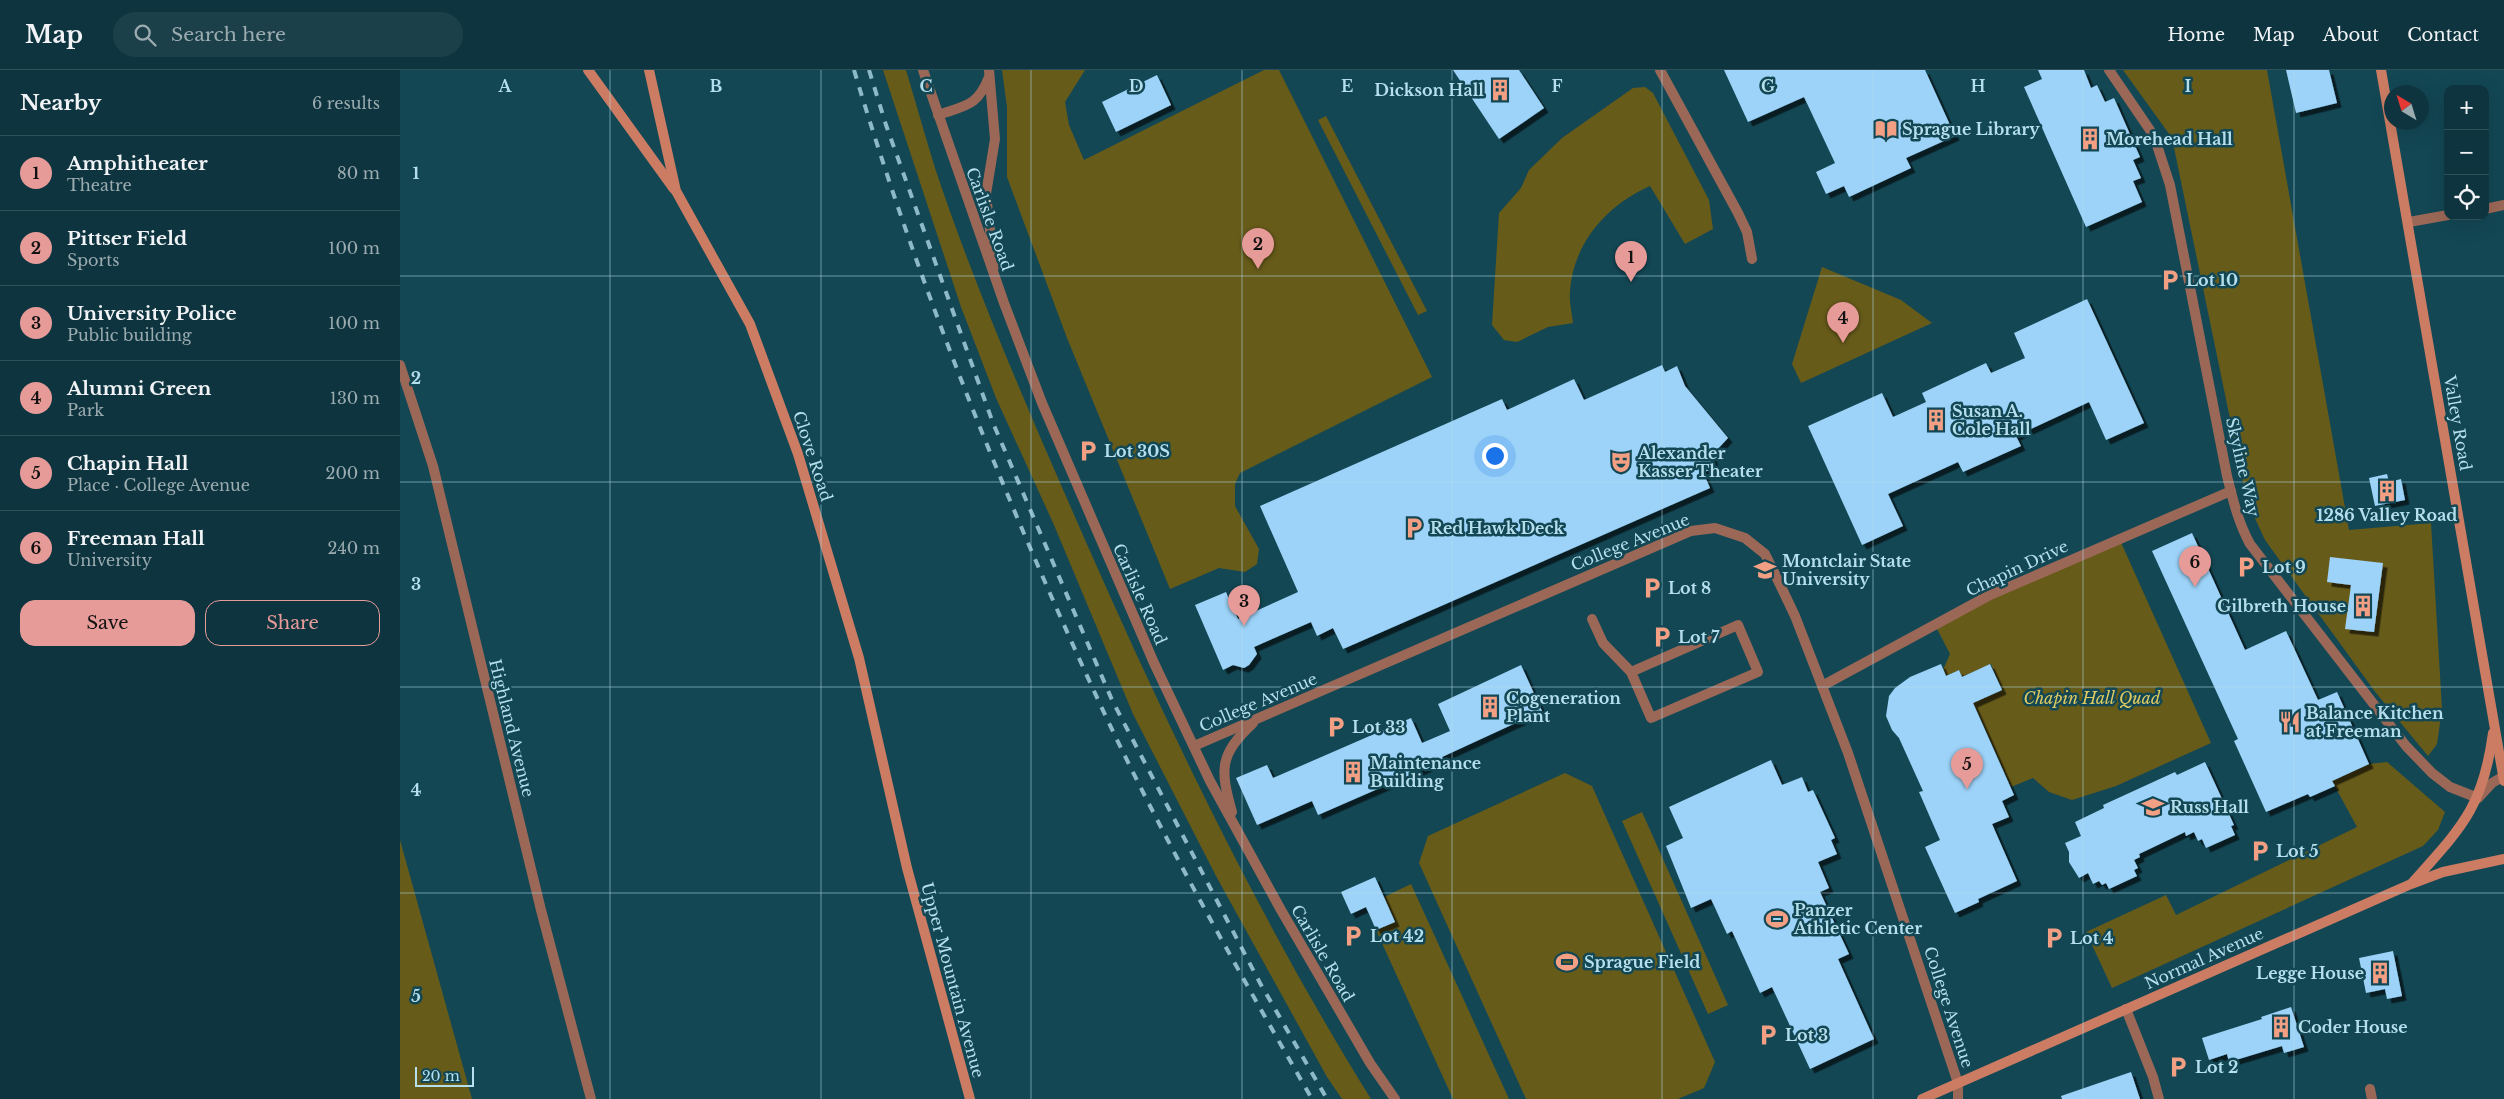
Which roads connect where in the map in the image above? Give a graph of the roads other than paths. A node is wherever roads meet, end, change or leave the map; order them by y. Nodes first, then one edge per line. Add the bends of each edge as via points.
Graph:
1 (588, 70) edge
2 (649, 70) edge
3 (923, 70) edge
4 (1660, 70) edge
5 (2109, 70) edge
6 (2381, 70) edge
7 (989, 73) edge
8 (938, 115) junction
9 (676, 191) junction
10 (2504, 205) edge
11 (2489, 208) edge
12 (2444, 216) edge
13 (2409, 222) junction
14 (1752, 259) dead end
15 (994, 276) junction
16 (400, 365) edge
17 (2230, 491) junction
18 (1592, 620) dead end
19 (1630, 672) junction
20 (1822, 686) junction
21 (1258, 718) junction
22 (2494, 722) junction
23 (1194, 746) junction
24 (2504, 777) edge
25 (2478, 798) junction
26 (1238, 832) junction
27 (2504, 859) edge
28 (907, 868) joint
29 (2411, 884) junction
30 (2126, 1009) junction
31 (1958, 1082) junction
32 (591, 1099) edge
33 (970, 1099) edge
34 (1395, 1099) edge
35 (1922, 1099) edge
36 (1958, 1099) edge
37 (2159, 1099) edge

1 - 9 street
2 - 9 street, Clove Road
3 - 8 street, Carlisle Road
4 - 14 street via 1747,232
5 - 17 street, Skyline Way via 2154,136 2170,185
6 - 13 street, Valley Road
7 - 8 street via 982,94 974,102
7 - 15 street via 995,139 986,194
8 - 15 street, Carlisle Road
9 - 28 street, Clove Road via 750,324 798,454 860,658
10 - 11 street
12 - 13 street
13 - 22 street, Valley Road
15 - 23 street, Carlisle Road via 1091,520
16 - 32 street, Highland Avenue via 433,466 541,910
17 - 20 street, Chapin Drive via 1988,596
17 - 25 street, Skyline Way via 2237,519 2250,544 2385,721 2432,773 2450,787
18 - 19 street via 1602,643
19 - 19 street via 1738,625 1758,672 1651,718
20 - 21 street, College Avenue via 1765,554 1745,538 1715,528 1691,531
20 - 31 street, College Avenue via 1854,769
21 - 23 street, College Avenue
21 - 26 street via 1234,741 1223,769 1223,780
22 - 24 street, Valley Road
22 - 25 street via 2489,764
23 - 26 street, Carlisle Road
24 - 25 street via 2492,783
25 - 29 street via 2460,829
26 - 34 street, Carlisle Road via 1370,1064
27 - 29 street, Normal Avenue via 2443,872
28 - 33 street, Upper Mountain Avenue
29 - 30 street, Normal Avenue
30 - 31 street, Normal Avenue
30 - 37 street
31 - 35 street, Normal Avenue
31 - 36 street, College Avenue

